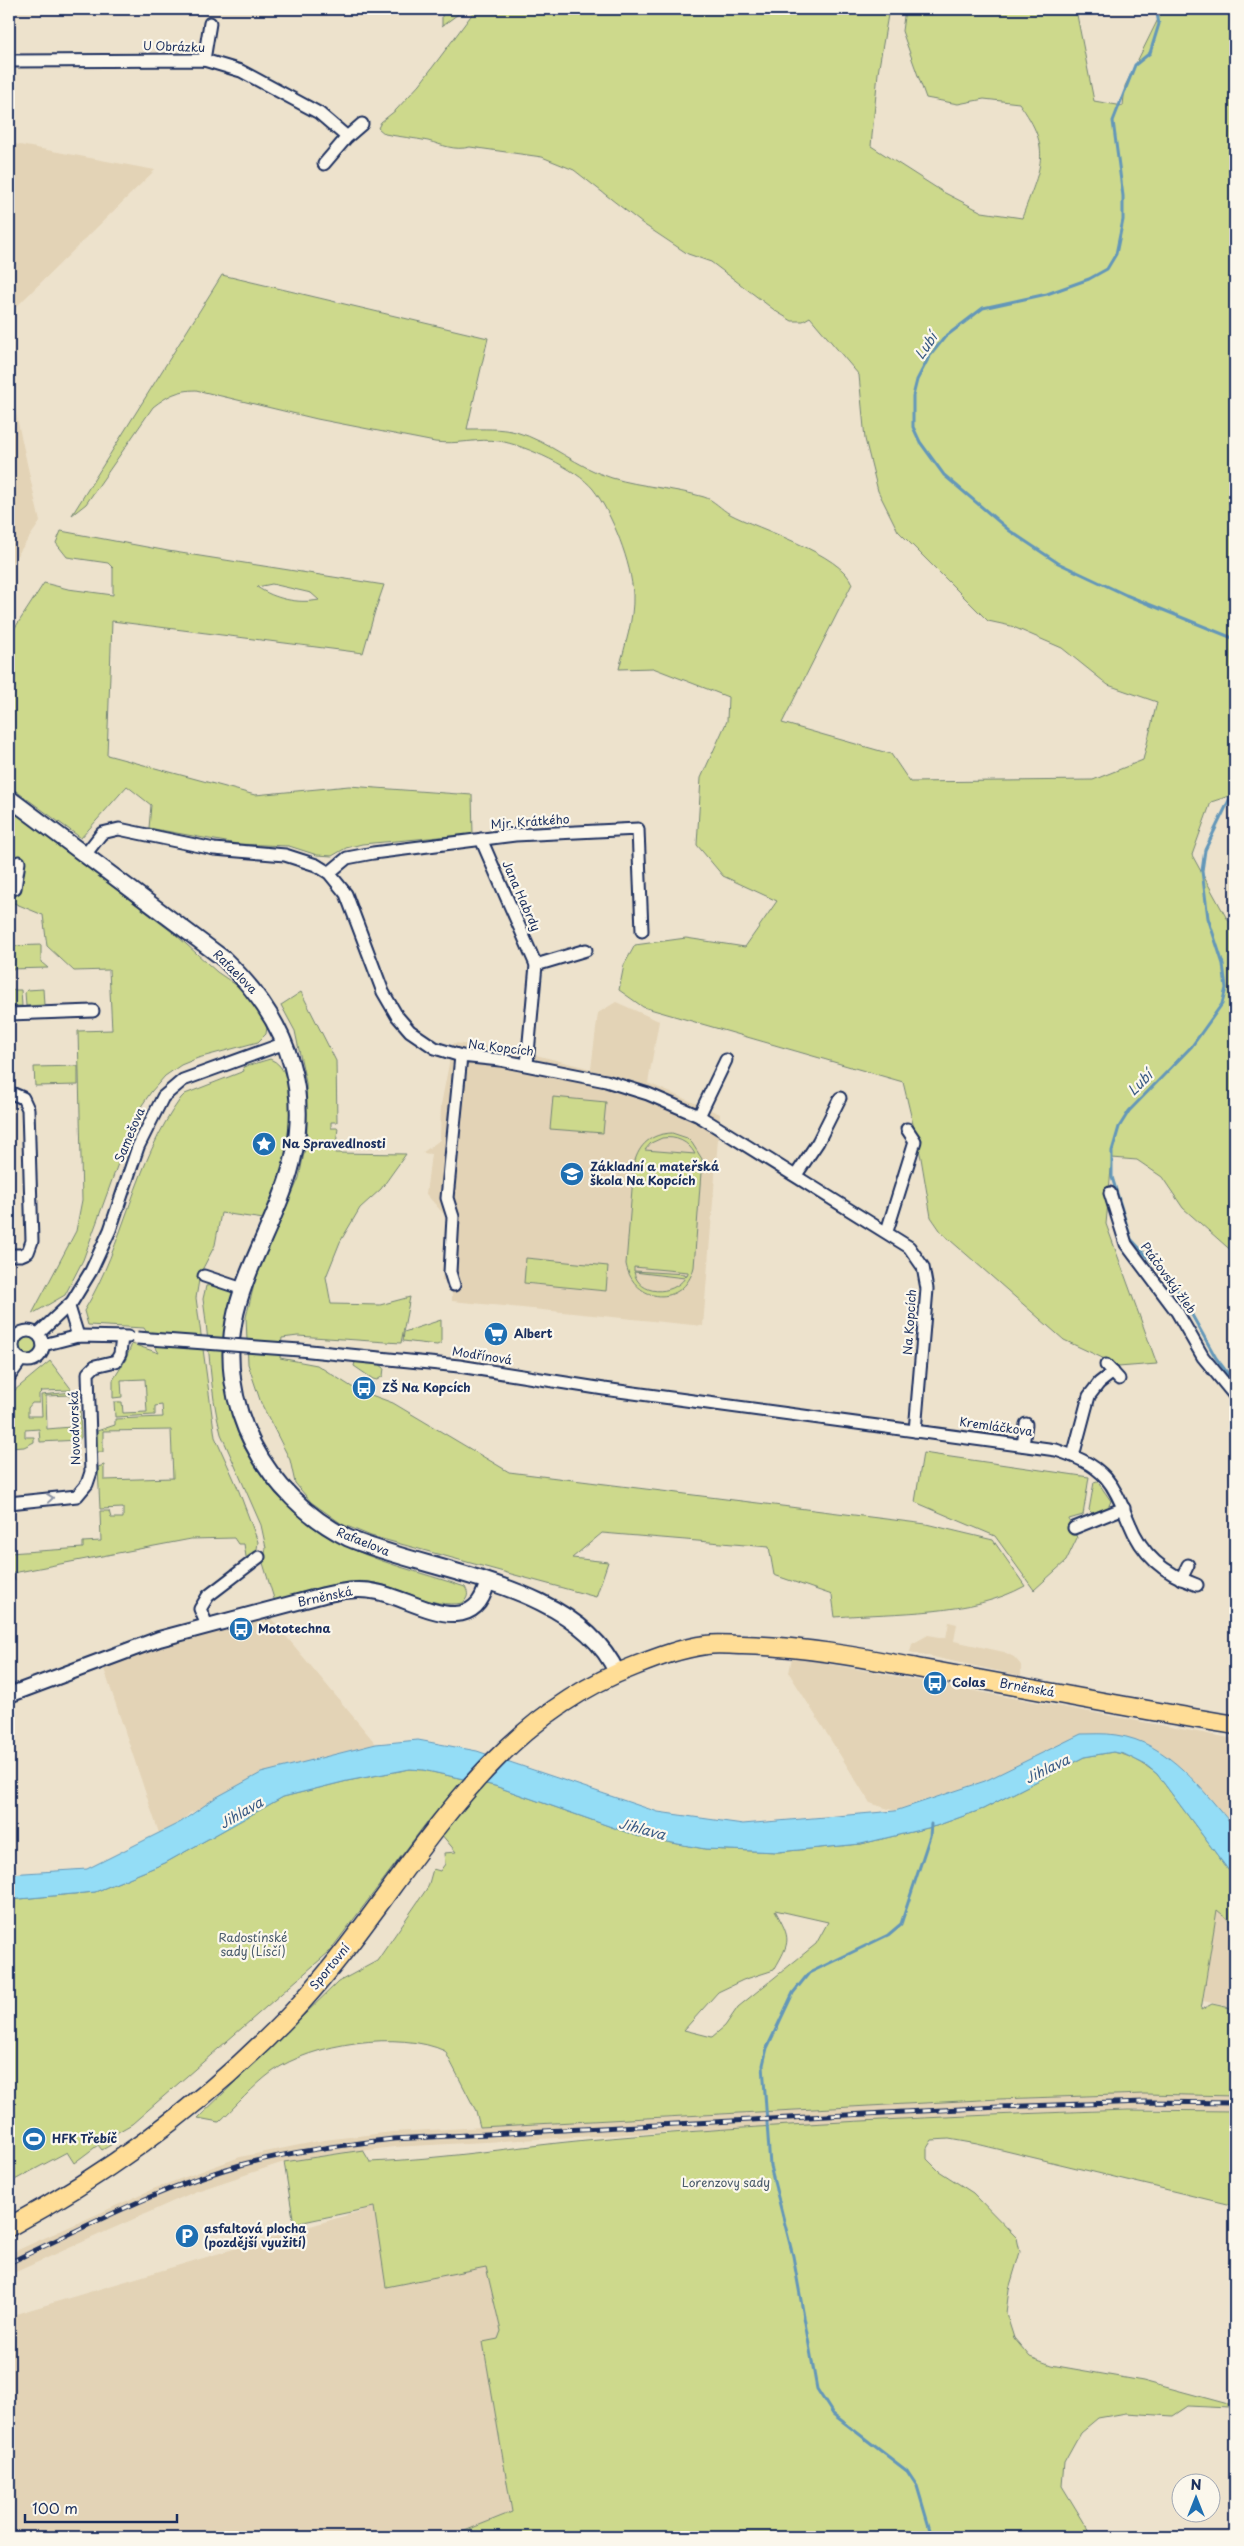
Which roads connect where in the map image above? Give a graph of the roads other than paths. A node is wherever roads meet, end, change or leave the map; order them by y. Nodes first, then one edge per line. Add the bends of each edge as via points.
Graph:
1 (210, 23) dead end
2 (9, 60) edge
3 (204, 60) junction
4 (362, 124) dead end
5 (347, 137) junction
6 (324, 164) dead end
7 (9, 798) edge
8 (481, 839) junction
9 (85, 855) junction
10 (19, 862) dead end
11 (329, 873) junction
12 (9, 891) edge
13 (642, 931) dead end
14 (586, 950) dead end
15 (536, 965) junction
16 (92, 1010) dead end
17 (9, 1014) edge
18 (285, 1043) junction
19 (461, 1056) junction
20 (726, 1060) dead end
21 (527, 1064) junction
22 (9, 1092) edge
23 (840, 1098) dead end
24 (699, 1116) junction
25 (907, 1129) dead end
26 (796, 1175) junction
27 (1110, 1194) dead end
28 (887, 1231) junction
29 (9, 1255) edge
30 (204, 1276) dead end
31 (454, 1285) dead end
32 (243, 1289) junction
33 (68, 1307) junction
34 (38, 1334) junction
35 (78, 1336) junction
36 (122, 1337) junction
37 (11, 1339) edge
38 (43, 1345) junction
39 (21, 1360) junction
40 (1112, 1372) dead end
41 (9, 1377) edge
42 (1235, 1396) edge
43 (1026, 1424) dead end
44 (915, 1431) junction
45 (1024, 1445) junction
46 (1073, 1456) junction
47 (9, 1503) edge
48 (1124, 1508) junction
49 (1074, 1528) dead end
50 (260, 1557) dead end
51 (1188, 1564) dead end
52 (1181, 1580) junction
53 (487, 1583) junction
54 (1197, 1584) dead end
55 (207, 1625) junction
56 (613, 1666) junction
57 (9, 1695) edge
58 (1235, 1725) edge
59 (9, 2227) edge

1 - 3 street
2 - 3 street, U Obrázku
3 - 5 street, U Obrázku via 241,71 319,113
4 - 5 street
5 - 6 street
7 - 9 main road, Rafaelova
8 - 11 street, Mjr. Krátkého via 358,855 347,858
8 - 13 street, Mjr. Krátkého via 638,829
8 - 15 street, Jana Habrdy
9 - 11 street via 102,833 123,829 214,850 285,855 305,860
9 - 18 main road, Rafaelova via 224,959 266,1005
10 - 12 street via 15,888
11 - 19 street via 346,894 383,992 397,1016 410,1031 435,1048
14 - 15 street
15 - 21 street, Jana Habrdy
16 - 17 street
18 - 32 main road, Rafaelova via 297,1093 295,1148 283,1193
18 - 33 street, Samešova via 198,1074 175,1086 163,1097 138,1147 110,1230 95,1263
19 - 21 street, Na Kopcích
19 - 31 street, Na Kopcích via 448,1198 454,1217 450,1272
20 - 24 street
21 - 24 street, Na Kopcích via 606,1080
22 - 29 street via 23,1098 28,1109 32,1241 28,1252
23 - 26 street via 818,1142
24 - 26 street, Na Kopcích
25 - 28 street via 915,1141
26 - 28 street, Na Kopcích
27 - 42 street, Ptáčovský žleb via 1126,1244 1177,1312 1203,1357
28 - 44 street, Na Kopcích via 914,1252 926,1277
30 - 32 street
32 - 53 main road, Rafaelova via 232,1349 237,1402 251,1442 284,1491 313,1518 348,1538
33 - 34 street, Samešova
33 - 35 street
34 - 37 street via 24,1331
34 - 38 street
35 - 36 street, Modřínová
35 - 38 street, Modřínová
36 - 44 street, Modřínová, bridge via 459,1366
47 -> 36 street, Novodvorská via 77,1496 87,1484 91,1472 88,1373 95,1366 116,1361
37 - 39 street via 14,1353
38 - 39 street via 38,1357 30,1361
39 - 41 street
40 - 46 street via 1089,1396
43 - 45 street
44 - 45 street, Kremláčkova
45 - 46 street, Kremláčkova
46 - 48 street, Kremláčkova via 1105,1476
48 - 49 street
48 - 52 street, Kremláčkova via 1139,1546 1153,1562
50 - 55 street via 204,1601 200,1609
51 - 52 street
52 - 54 street, Kremláčkova
53 - 55 street, Brněnská via 480,1602 461,1614 442,1613 385,1594 359,1590 324,1595
53 - 56 main road via 533,1598 556,1610 587,1632
55 - 57 street, Brněnská via 148,1642
56 - 58 main road, Brněnská via 708,1644 818,1650
56 - 59 main road, Sportovní via 517,1736 475,1779 328,1972 246,2058 193,2105 128,2154 78,2188

